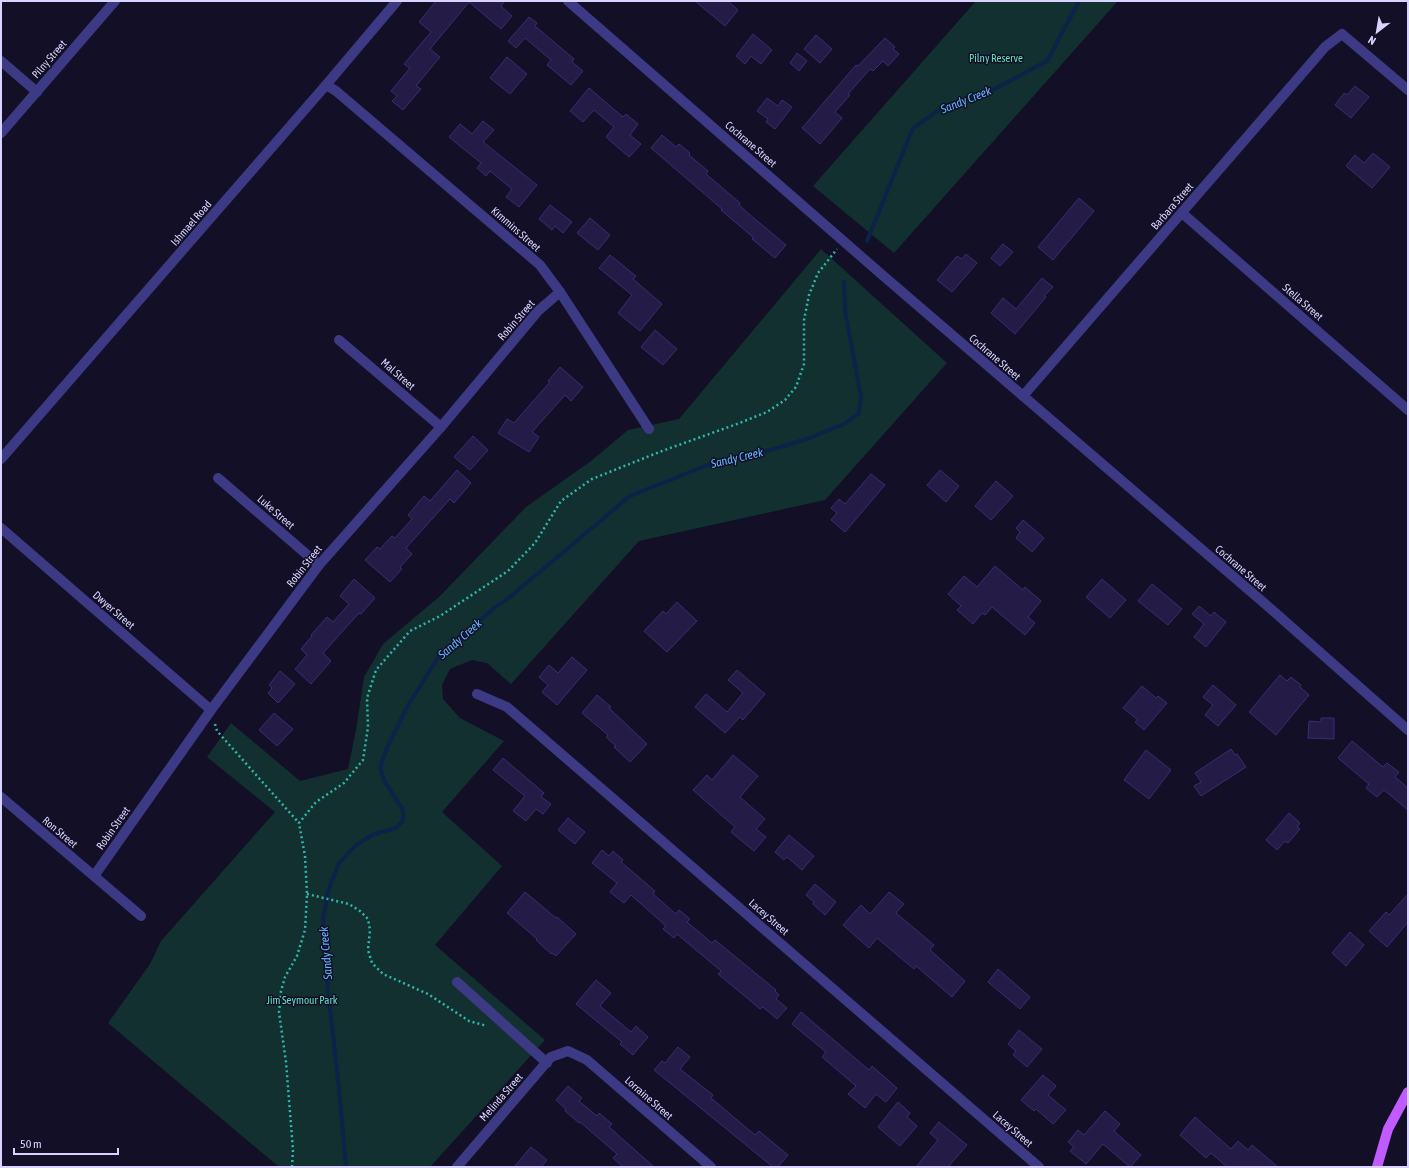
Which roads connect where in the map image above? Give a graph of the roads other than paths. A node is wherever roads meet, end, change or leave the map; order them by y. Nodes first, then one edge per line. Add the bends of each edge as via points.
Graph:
1 (115, 1) edge
2 (397, 1) edge
3 (568, 1) edge
4 (1, 61) edge
5 (326, 85) junction
6 (1408, 90) edge
7 (37, 92) junction
8 (1, 133) edge
9 (1182, 213) junction
10 (560, 292) junction
11 (339, 340) dead end
12 (1023, 396) junction
13 (1408, 410) edge
14 (441, 427) junction
15 (648, 429) dead end
16 (1, 459) edge
17 (218, 478) dead end
18 (1, 528) edge
19 (319, 565) junction
20 (477, 694) dead end
21 (210, 710) junction
22 (1408, 730) edge
23 (1, 797) edge
24 (94, 876) junction
25 (140, 916) dead end
26 (457, 982) dead end
27 (568, 1051) joint
28 (546, 1063) junction
29 (1408, 1092) edge
30 (457, 1167) edge
31 (711, 1167) edge
32 (1039, 1167) edge
33 (1377, 1167) edge

1 - 7 street, Pilny Street
2 - 5 street, Ishmael Road
3 - 12 street, Cochrane Street
4 - 7 street
5 - 10 street, Kimmins Street via 540,265
5 - 16 street, Ishmael Road
6 - 9 street, Barbara Street via 1342,34 1325,47
7 - 8 street, Pilny Street
9 - 12 street, Barbara Street
9 - 13 street, Stella Street
10 - 14 street, Robin Street via 538,311
10 - 15 street, Kimmins Street
11 - 14 street, Mal Street
12 - 22 street, Cochrane Street
14 - 19 street, Robin Street
17 - 19 street, Luke Street
18 - 21 street, Dwyer Street
19 - 21 street, Robin Street
20 - 32 street, Lacey Street via 507,707
21 - 24 street, Robin Street
23 - 24 street, Ron Street
24 - 25 street, Ron Street
26 - 28 street
27 - 28 street, Melinda Street via 551,1057
27 - 31 street, Lorraine Street via 587,1060
28 - 30 street, Melinda Street
29 - 33 main road via 1388,1129

